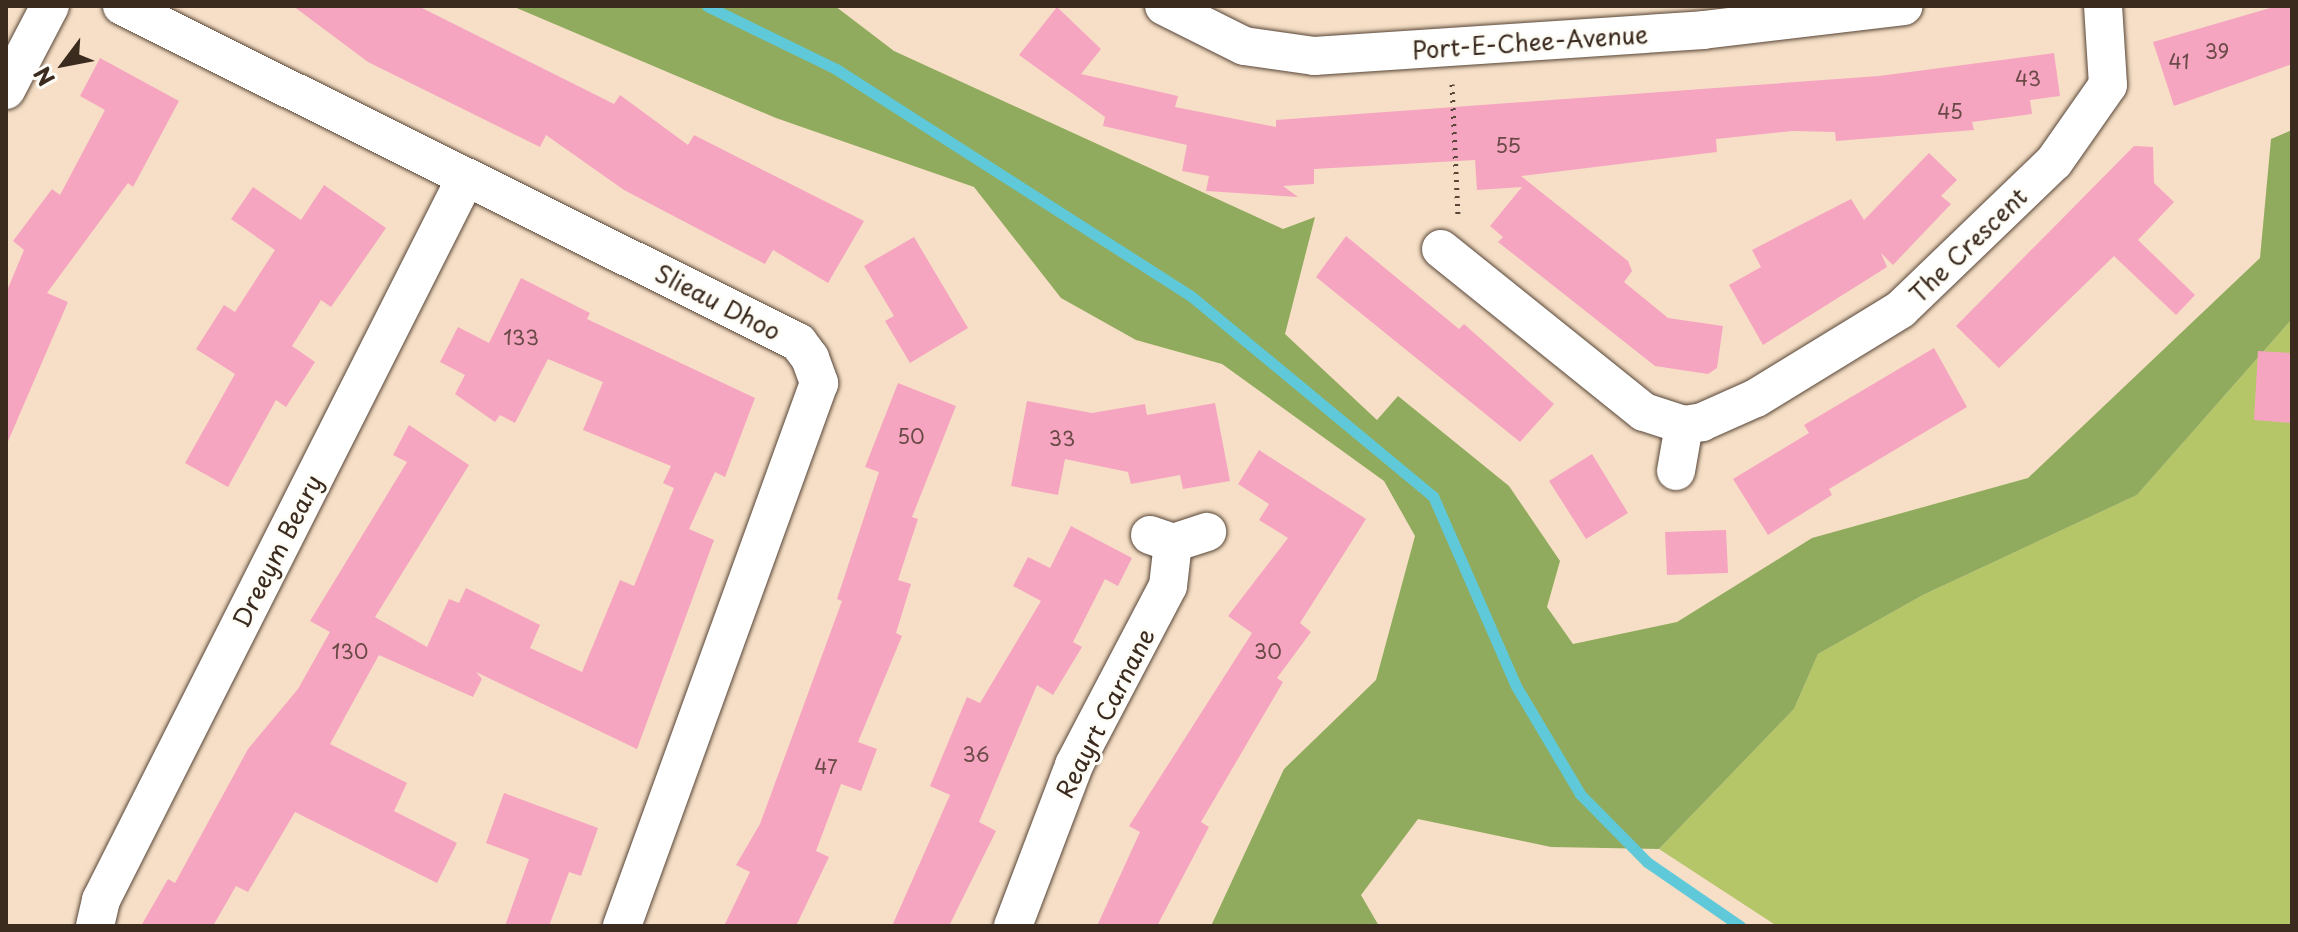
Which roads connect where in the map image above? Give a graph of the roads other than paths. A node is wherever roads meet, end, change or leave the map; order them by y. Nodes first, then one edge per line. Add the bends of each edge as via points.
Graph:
1 (50, 6) edge
2 (122, 6) edge
3 (1164, 6) edge
4 (1904, 6) edge
5 (2103, 6) edge
6 (6, 90) edge
7 (465, 179) junction
8 (1441, 249) road end
9 (1684, 425) junction
10 (1676, 471) dead end
11 (1176, 537) dead end
12 (95, 926) edge
13 (622, 926) edge
14 (1013, 926) edge

1 - 6 street
2 - 7 street, Slieau Dhoo
3 - 4 street, Port-E-Chee-Avenue via 1244,46 1314,56 1703,30
5 - 9 street, The Crescent via 2109,67 2101,100 2011,205 1901,309 1756,398
7 - 12 street, Dreeym Beary via 101,900
7 - 13 street, Slieau Dhoo via 798,342 819,383
8 - 9 street via 1615,391
9 - 10 street
11 - 14 street, Reayrt Carnane via 1168,586 1074,765

